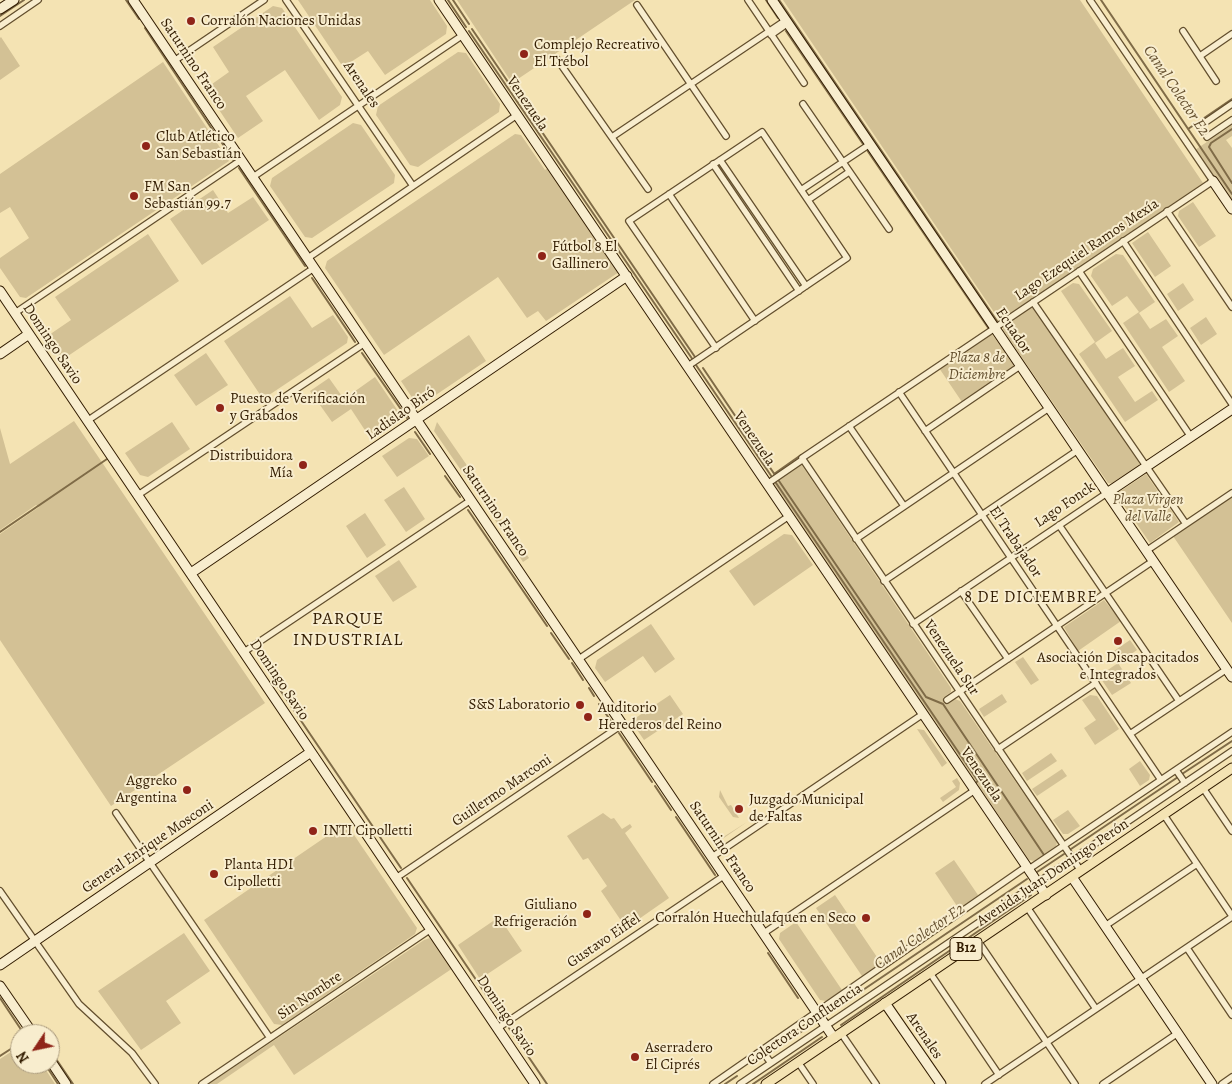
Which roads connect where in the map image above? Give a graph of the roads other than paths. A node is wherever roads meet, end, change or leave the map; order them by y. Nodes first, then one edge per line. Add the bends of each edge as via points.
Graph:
1 (14, 0) edge
2 (38, 0) edge
3 (133, 0) edge
4 (264, 0) edge
5 (286, 0) edge
6 (439, 0) edge
7 (748, 0) edge
8 (772, 0) edge
9 (1090, 0) edge
10 (636, 6) dead end
11 (0, 9) edge
12 (787, 22) junction
13 (0, 26) edge
14 (1183, 31) dead end
15 (770, 33) junction
16 (1232, 34) edge
17 (463, 35) junction
18 (1200, 56) junction
19 (558, 59) dead end
20 (174, 61) junction
21 (1216, 81) dead end
22 (804, 83) dead end
23 (690, 84) junction
24 (803, 104) dead end
25 (1232, 104) edge
26 (358, 106) junction
27 (517, 115) junction
28 (1232, 120) edge
29 (1200, 126) dead end
30 (726, 136) dead end
31 (612, 137) junction
32 (1207, 137) dead end
33 (870, 144) junction
34 (242, 160) junction
35 (720, 160) junction
36 (843, 162) junction
37 (714, 164) junction
38 (849, 172) junction
39 (253, 177) junction
40 (1213, 181) junction
41 (413, 186) junction
42 (648, 189) dead end
43 (802, 190) junction
44 (669, 194) junction
45 (808, 200) junction
46 (1232, 209) edge
47 (1168, 212) junction
48 (889, 229) dead end
49 (1123, 241) junction
50 (308, 258) junction
51 (314, 268) junction
52 (1078, 271) junction
53 (627, 276) junction
54 (806, 286) junction
55 (0, 291) edge
56 (799, 291) junction
57 (1033, 302) junction
58 (1232, 307) edge
59 (15, 313) junction
60 (755, 321) junction
61 (994, 328) junction
62 (29, 334) junction
63 (365, 343) junction
64 (716, 348) junction
65 (0, 354) edge
66 (688, 366) junction
67 (1020, 366) junction
68 (899, 392) junction
69 (1232, 404) edge
70 (1049, 408) junction
71 (1232, 409) edge
72 (417, 420) junction
73 (88, 421) junction
74 (849, 426) junction
75 (925, 431) junction
76 (1191, 437) junction
77 (1078, 450) junction
78 (802, 459) junction
79 (1146, 467) junction
80 (954, 473) junction
81 (767, 484) junction
82 (1107, 493) junction
83 (1232, 493) edge
84 (138, 495) junction
85 (471, 500) junction
86 (904, 506) junction
87 (982, 515) junction
88 (789, 516) junction
89 (1186, 524) junction
90 (1059, 525) junction
91 (856, 539) junction
92 (1146, 551) junction
93 (1011, 558) junction
94 (1153, 561) junction
95 (191, 573) junction
96 (884, 581) junction
97 (961, 591) junction
98 (1106, 593) junction
99 (913, 624) junction
100 (1057, 626) junction
101 (244, 652) junction
102 (579, 659) junction
103 (1008, 659) junction
104 (1229, 673) edge
105 (1096, 683) junction
106 (959, 692) junction
107 (947, 700) dead end
108 (1179, 700) junction
109 (923, 714) junction
110 (622, 724) junction
111 (1232, 732) edge
112 (1130, 734) junction
113 (998, 749) junction
114 (1232, 751) edge
115 (311, 752) junction
116 (1232, 768) edge
117 (1176, 770) junction
118 (1161, 780) junction
119 (1185, 783) junction
120 (1203, 788) junction
121 (975, 790) junction
122 (116, 813) dead end
123 (1164, 815) junction
124 (1232, 831) edge
125 (1064, 846) junction
126 (712, 857) junction
127 (1073, 859) junction
128 (150, 862) junction
129 (1197, 864) junction
130 (1028, 868) junction
131 (1081, 871) junction
132 (725, 875) junction
133 (1072, 877) junction
134 (396, 878) junction
135 (1038, 883) junction
136 (0, 891) edge
137 (1046, 895) junction
138 (1027, 907) junction
139 (1232, 917) edge
140 (1105, 926) junction
141 (431, 929) junction
142 (764, 933) junction
143 (35, 941) junction
144 (978, 941) junction
145 (1187, 948) junction
146 (0, 964) edge
147 (930, 973) junction
148 (1141, 979) junction
149 (0, 986) edge
150 (885, 1003) junction
151 (1096, 1009) junction
152 (818, 1013) junction
153 (1232, 1015) edge
154 (25, 1024) edge
155 (826, 1026) junction
156 (498, 1028) junction
157 (1178, 1033) junction
158 (838, 1035) junction
159 (270, 1038) junction
160 (1047, 1042) junction
161 (762, 1051) junction
162 (798, 1062) junction
163 (771, 1064) junction
164 (999, 1075) junction
165 (1232, 1077) edge
166 (742, 1083) edge
167 (155, 1084) edge
168 (202, 1084) edge
169 (535, 1084) edge
170 (713, 1084) edge
171 (766, 1084) edge
172 (813, 1084) edge
173 (876, 1084) edge
174 (940, 1084) edge
175 (986, 1084) edge
176 (1075, 1084) edge
177 (1103, 1084) edge
178 (1212, 1084) edge
179 (1222, 1084) edge

1 - 11 street
2 - 13 street
3 - 20 street, Saturnino Franco
4 - 20 street
5 - 26 street, Arenales
6 - 17 street, Venezuela
7 - 15 street
8 - 12 street, Ecuador
9 - 40 street
10 - 23 street
12 - 15 street
12 - 33 street, Ecuador
14 - 18 street
15 - 22 street
15 - 23 street
16 - 18 street
17 - 26 street
17 - 27 street, Venezuela
18 - 21 street
19 - 31 street
20 - 34 street, Saturnino Franco
23 - 30 street
23 - 31 street
24 - 36 street
25 - 29 street
26 - 39 street
26 - 41 street, Arenales
27 - 41 street
27 - 53 street, Venezuela
28 - 32 street
31 - 42 street
33 - 36 street
33 - 61 street, Ecuador
34 - 39 street, Saturnino Franco
34 - 59 street
35 - 37 street
35 - 43 street via 762,132
35 - 54 street
36 - 38 street
36 - 43 street
37 - 44 street
37 - 56 street
38 - 45 street
38 - 48 street
39 - 50 street, Saturnino Franco
40 - 46 street
40 - 47 street, Lago Ezequiel Ramos Mexía
41 - 50 street
43 - 45 street
44 - 60 street
44 - 64 street via 629,221
45 - 54 street via 847,258
47 - 49 street, Lago Ezequiel Ramos Mexía
47 - 58 street
49 - 52 street, Lago Ezequiel Ramos Mexía
49 - 69 street
50 - 51 street, Saturnino Franco
51 - 63 street, Saturnino Franco
51 - 73 street
52 - 57 street, Lago Ezequiel Ramos Mexía
52 - 76 street
53 - 66 street, Venezuela
53 - 72 street, Ladislao Biró
54 - 56 street
55 - 59 street, Domingo Savio
56 - 60 street
57 - 61 street, Lago Ezequiel Ramos Mexía
57 - 79 street
59 - 62 street, Domingo Savio
60 - 64 street
61 - 67 street, Ecuador
61 - 68 street, Lago Ezequiel Ramos Mexía
62 - 65 street
62 - 73 street, Domingo Savio
63 - 72 street, Saturnino Franco
63 - 84 street
64 - 66 street
66 - 81 street, Venezuela
67 - 70 street, Ecuador
67 - 75 street
68 - 74 street, Lago Ezequiel Ramos Mexía
68 - 75 street, El Trabajador
70 - 77 street, Ecuador
70 - 80 street
71 - 76 street, Lago Fonck
72 - 85 street, Saturnino Franco
72 - 95 street, Ladislao Biró
73 - 84 street, Domingo Savio
74 - 78 street, Lago Ezequiel Ramos Mexía
74 - 86 street
75 - 80 street, El Trabajador
76 - 79 street, Lago Fonck
77 - 82 street, Ecuador
77 - 87 street
78 - 81 street, Lago Ezequiel Ramos Mexía
78 - 91 street, Venezuela Sur
79 - 82 street, Lago Fonck
79 - 89 street
80 - 86 street
80 - 87 street, El Trabajador
81 - 88 street, Venezuela
82 - 90 street, Lago Fonck
82 - 92 street, Ecuador
83 - 89 street
84 - 95 street, Domingo Savio
85 - 101 street
85 - 102 street, Saturnino Franco
86 - 91 street
87 - 93 street, El Trabajador
87 - 96 street
88 - 102 street
88 - 109 street, Venezuela
89 - 92 street
90 - 93 street, Lago Fonck
90 - 98 street
91 - 96 street, Venezuela Sur
92 - 94 street, Ecuador
93 - 97 street, Lago Fonck
93 - 100 street, El Trabajador
94 - 98 street
94 - 104 street, Ecuador
95 - 101 street, Domingo Savio
96 - 99 street, Venezuela Sur
97 - 99 street, Lago Fonck
97 - 103 street
98 - 100 street
98 - 108 street
99 - 106 street, Venezuela Sur
100 - 103 street
100 - 105 street, El Trabajador
101 - 115 street, Domingo Savio
102 - 110 street, Saturnino Franco
103 - 106 street
104 - 108 street
105 - 112 street, El Trabajador
105 - 113 street
106 - 107 street
106 - 113 street, Venezuela Sur
108 - 112 street
109 - 121 street, Venezuela
109 - 126 street
110 - 126 street, Saturnino Franco
110 - 134 street, Guillermo Marconi
111 - 117 street
112 - 118 street, El Trabajador
113 - 125 street, Venezuela Sur
114 - 119 street, Colectora Confluencia
115 - 128 street, General Enrique Mosconi
115 - 134 street, Domingo Savio
116 - 120 main road, Avenida Juan Domingo Perón / B12
117 - 118 street
117 - 119 street
118 - 125 street
119 - 127 street, Colectora Confluencia
120 - 123 main road, Avenida Juan Domingo Perón / B12
120 - 124 street
121 - 130 street, Venezuela
121 - 142 street
122 - 128 street
123 - 129 street
123 - 131 main road, Avenida Juan Domingo Perón / B12
125 - 127 street, Venezuela Sur
125 - 130 street
126 - 132 street, Saturnino Franco
127 - 131 street, Venezuela Sur
127 - 135 street, Colectora Confluencia
128 - 143 street, General Enrique Mosconi
128 - 159 street
129 - 139 street
129 - 140 street
130 - 135 street, Venezuela
130 - 152 street
131 - 133 main road, Avenida Juan Domingo Perón / B12
132 - 142 street, Saturnino Franco
132 - 156 street, Gustavo Eiffel
133 - 137 main road, Avenida Juan Domingo Perón / B12
133 - 140 street
134 - 141 street, Domingo Savio
135 - 137 street, Venezuela
135 - 155 street, Colectora Confluencia
136 - 143 street
137 - 138 main road, Avenida Juan Domingo Perón / B12
138 - 144 main road, Avenida Juan Domingo Perón / B12
138 - 151 street
139 - 145 street
140 - 148 street
141 - 156 street, Domingo Savio
141 - 159 street, Sin Nombre
142 - 152 street, Saturnino Franco
143 - 146 street, General Enrique Mosconi
143 - 167 street via 79,1004 132,1053
144 - 147 main road, Avenida Juan Domingo Perón / B12
144 - 160 street
145 - 148 street
145 - 153 street
147 - 150 main road, Avenida Juan Domingo Perón / B12
147 - 164 street
148 - 151 street
148 - 157 street
149 - 154 street
150 - 158 main road, Avenida Juan Domingo Perón / B12
150 - 174 street, Arenales
151 - 160 street
152 - 155 street, Saturnino Franco
152 - 161 street
155 - 158 street, Saturnino Franco
155 - 163 street, Colectora Confluencia
156 - 169 street, Domingo Savio
157 - 177 street
157 - 178 street
158 - 162 main road, Avenida Juan Domingo Perón / B12
158 - 173 street
159 - 168 street, Sin Nombre
160 - 164 street
160 - 176 street
161 - 163 street
161 - 170 street
162 - 171 main road, Avenida Juan Domingo Perón / B12
162 - 172 street
163 - 166 street, Colectora Confluencia
164 - 175 street
165 - 179 street

